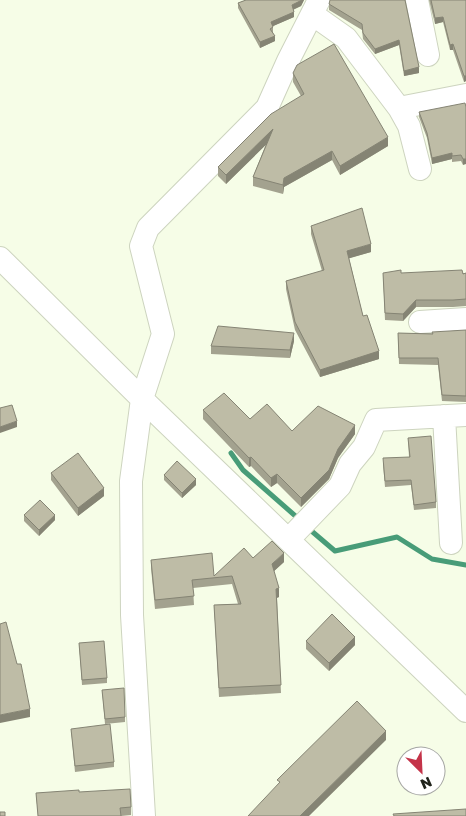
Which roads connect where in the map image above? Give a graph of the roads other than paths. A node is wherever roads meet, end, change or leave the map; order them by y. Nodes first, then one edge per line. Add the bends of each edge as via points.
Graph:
1 (417, 0) edge
2 (315, 7) edge
3 (428, 55) dead end
4 (466, 95) edge
5 (400, 108) junction
6 (420, 169) dead end
7 (0, 258) edge
8 (466, 319) edge
9 (420, 322) dead end
10 (142, 399) junction
11 (455, 416) edge
12 (289, 539) junction
13 (450, 543) dead end
14 (466, 711) edge
15 (144, 816) edge

1 - 3 street
2 - 5 street via 346,38
2 - 10 street via 267,108 148,228 141,246 163,334
4 - 5 street
5 - 6 street via 409,126
7 - 10 street
8 - 9 street
10 - 12 street
10 - 15 street via 131,481 132,615
11 - 12 street via 376,420 340,486
11 - 13 street
12 - 14 street

